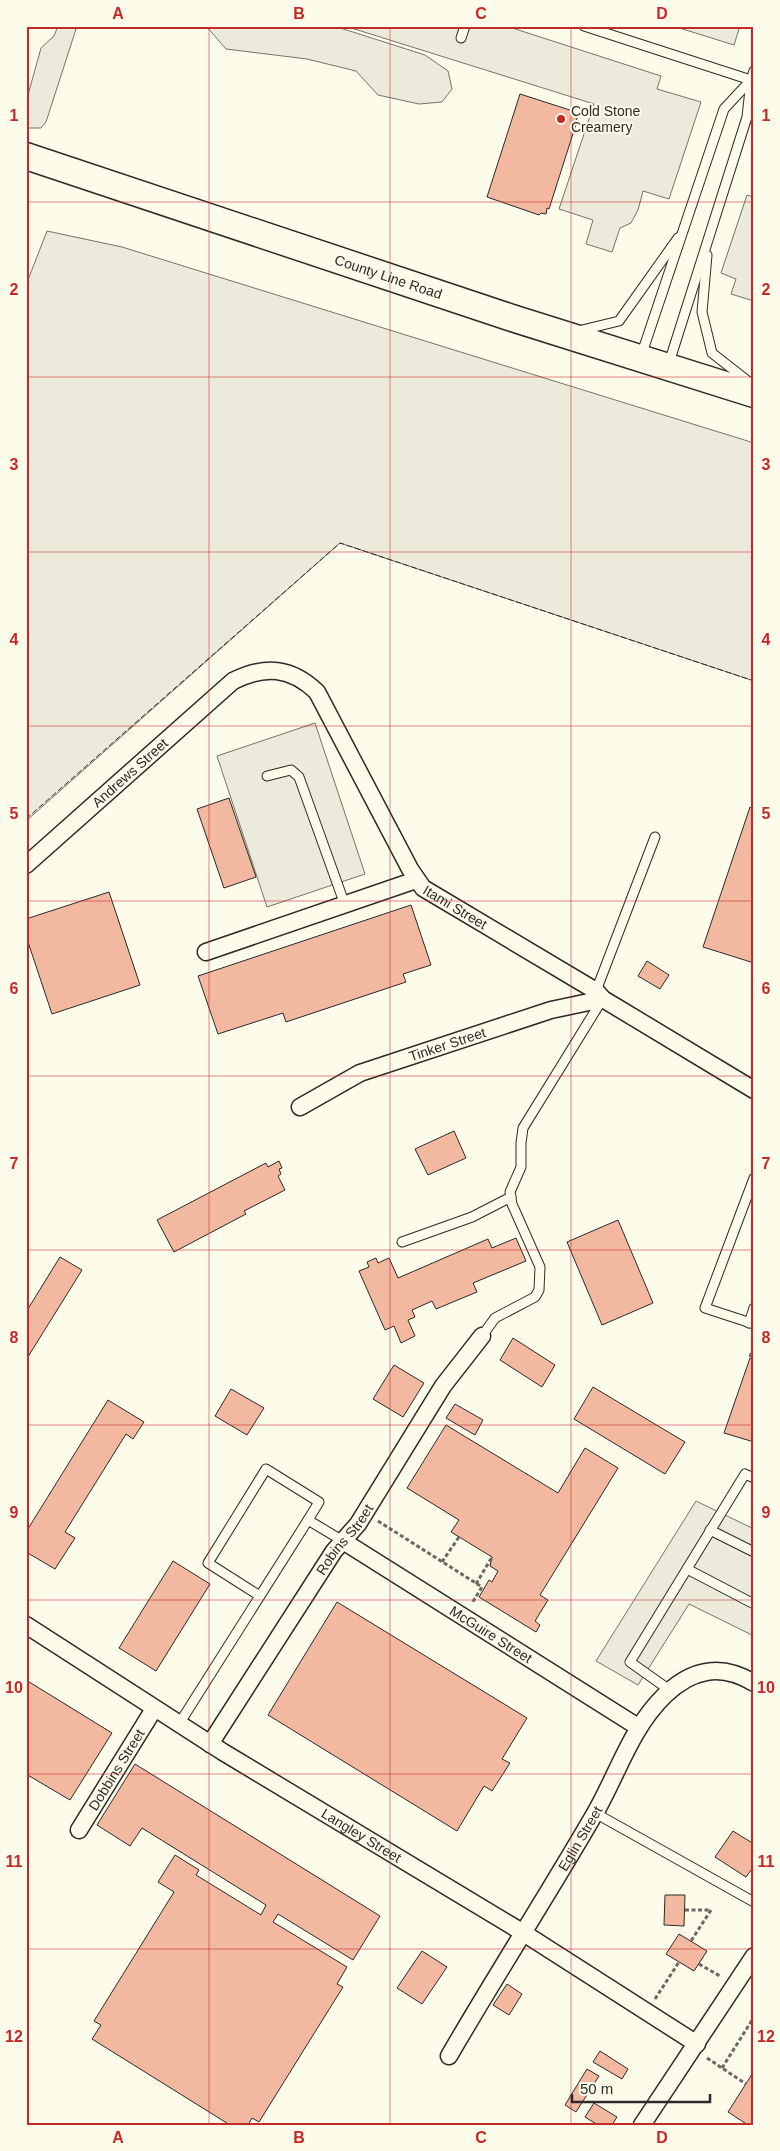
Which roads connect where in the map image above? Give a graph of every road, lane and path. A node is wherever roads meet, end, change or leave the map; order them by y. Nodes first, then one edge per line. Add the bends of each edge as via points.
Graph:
1 (465, 26) edge
2 (584, 26) edge
3 (461, 38) dead end
4 (754, 71) edge
5 (752, 81) edge
6 (26, 156) edge
7 (684, 229) junction
8 (708, 239) junction
9 (512, 318) junction
10 (641, 357) junction
11 (668, 366) junction
12 (754, 385) edge
13 (754, 394) edge
14 (233, 681) joint
15 (268, 776) dead end
16 (656, 837) dead end
17 (26, 865) edge
18 (416, 880) junction
19 (345, 905) junction
20 (206, 952) dead end
21 (599, 995) junction
22 (754, 1090) edge
23 (300, 1107) dead end
24 (754, 1178) edge
25 (511, 1197) junction
26 (402, 1242) dead end
27 (754, 1308) edge
28 (751, 1323) edge
29 (482, 1336) joint
30 (754, 1346) edge
31 (750, 1357) dead end
32 (754, 1478) edge
33 (365, 1513) junction
34 (308, 1520) junction
35 (710, 1530) junction
36 (459, 1537) dead end
37 (343, 1541) junction
38 (754, 1552) edge
39 (492, 1557) dead end
40 (442, 1562) junction
41 (687, 1569) junction
42 (476, 1584) junction
43 (260, 1596) junction
44 (754, 1604) edge
45 (480, 1608) dead end
46 (26, 1626) edge
47 (749, 1680) edge
48 (671, 1691) junction
49 (154, 1709) junction
50 (179, 1724) junction
51 (638, 1727) junction
52 (210, 1744) junction
53 (595, 1814) junction
54 (79, 1830) dead end
55 (754, 1902) edge
56 (685, 1910) dead end
57 (522, 1932) junction
58 (691, 1941) dead end
59 (754, 1956) edge
60 (679, 1962) dead end
61 (699, 1964) dead end
62 (735, 1985) junction
63 (647, 2012) junction
64 (754, 2017) edge
65 (695, 2047) junction
66 (449, 2056) dead end
67 (722, 2068) junction
68 (746, 2084) dead end
69 (642, 2125) edge

1 - 3 lane
2 - 5 lane
4 - 5 lane
5 - 7 lane via 724,109
5 - 8 lane via 747,117
6 - 9 main road, County Line Road
7 - 9 lane via 619,321 578,331
7 - 10 lane
8 - 11 lane
8 - 12 lane via 702,312 712,353
9 - 10 main road, County Line Road
10 - 11 main road, County Line Road
11 - 13 main road, County Line Road
14 - 17 street, Andrews Street
14 - 18 street, Itami Street via 254,673 276,671 297,677 317,692
15 - 19 lane via 291,770 300,777
16 - 21 lane
18 - 19 street
18 - 21 street, Itami Street via 423,888
19 - 20 street
21 - 22 street, Itami Street
21 - 23 street, Tinker Street via 360,1073
21 - 25 lane via 523,1128 521,1167 510,1192
24 - 28 lane via 705,1308
25 - 26 lane via 472,1216
25 - 29 lane via 540,1267 539,1290 535,1297 495,1318
27 - 28 lane
29 - 33 street, Robins Street via 443,1386
30 - 31 path
32 - 35 lane via 745,1474
33 - 37 street, Robins Street
33 - 40 path
34 - 37 lane
34 - 43 lane
34 - 43 lane via 319,1502 266,1469 208,1563
35 - 38 lane
35 - 41 lane
36 - 40 path
37 - 51 street, McGuire Street
37 - 52 street, Robins Street
39 - 42 path
40 - 42 path
41 - 44 lane
41 - 48 lane via 630,1662
42 - 45 path via 482,1587 472,1603
43 - 50 lane
46 - 49 street, Langley Street
47 - 48 street, Eglin Street via 728,1671 710,1670 692,1676
48 - 51 street, Eglin Street
49 - 50 street, Langley Street
49 - 54 street, Dobbins Street
50 - 52 street, Langley Street
51 - 53 street, Eglin Street
52 - 57 street, Langley Street
53 - 55 lane
53 - 57 street, Eglin Street
56 - 58 path via 711,1910
57 - 63 street, Langley Street
57 - 66 street, Eglin Street
59 - 62 street
60 - 63 path
61 - 62 path
62 - 65 street
63 - 65 street, Langley Street
64 - 67 path
65 - 67 path
65 - 69 street
67 - 68 path

